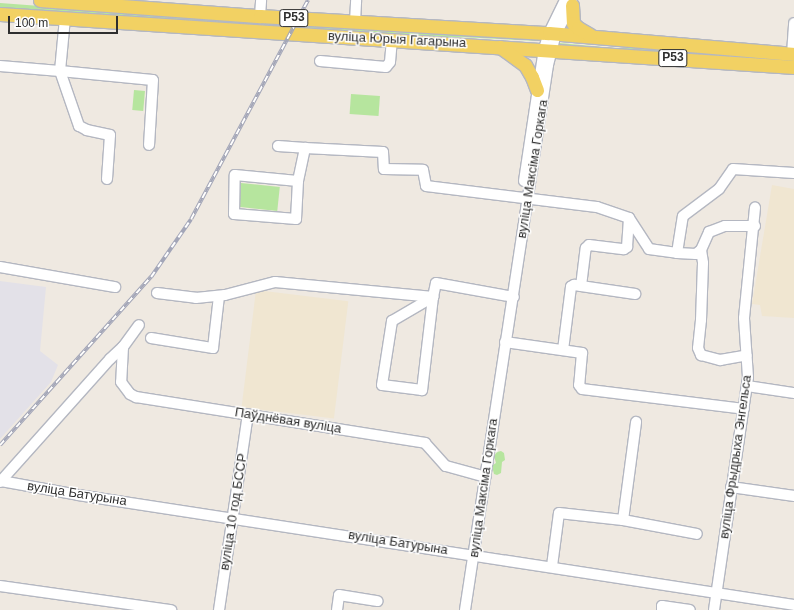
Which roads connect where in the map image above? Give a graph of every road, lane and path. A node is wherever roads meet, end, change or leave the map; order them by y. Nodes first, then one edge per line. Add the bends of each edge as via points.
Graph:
1 (40, 0) edge
2 (262, 0) edge
3 (356, 0) edge
4 (88, 2) edge
5 (570, 2) edge
6 (0, 14) edge
7 (260, 16) junction
8 (65, 18) junction
9 (355, 22) junction
10 (794, 23) edge
11 (553, 33) junction
12 (594, 37) junction
13 (392, 40) junction
14 (500, 47) junction
15 (548, 49) junction
16 (793, 54) edge
17 (320, 61) dead end
18 (0, 66) edge
19 (794, 67) edge
20 (60, 71) junction
21 (537, 90) junction
22 (149, 145) dead end
23 (278, 146) dead end
24 (305, 148) junction
25 (794, 173) edge
26 (107, 179) dead end
27 (298, 181) junction
28 (525, 198) junction
29 (755, 208) dead end
30 (629, 218) junction
31 (754, 226) junction
32 (701, 250) junction
33 (677, 253) junction
34 (0, 267) edge
35 (577, 286) junction
36 (115, 287) dead end
37 (157, 293) dead end
38 (635, 294) dead end
39 (219, 296) junction
40 (511, 296) junction
41 (433, 298) junction
42 (140, 325) dead end
43 (151, 338) dead end
44 (505, 342) junction
45 (123, 347) junction
46 (563, 350) junction
47 (747, 355) junction
48 (747, 386) junction
49 (794, 393) edge
50 (744, 409) junction
51 (248, 414) junction
52 (636, 422) dead end
53 (486, 476) junction
54 (0, 483) edge
55 (731, 486) junction
56 (794, 496) edge
57 (233, 518) junction
58 (623, 520) junction
59 (697, 534) dead end
60 (474, 554) junction
61 (552, 566) junction
62 (0, 586) edge
63 (717, 593) junction
64 (378, 601) dead end
65 (794, 605) edge
66 (171, 610) edge
67 (219, 610) edge
68 (337, 610) edge
69 (466, 610) edge
70 (662, 610) edge
71 (690, 610) edge
72 (714, 610) edge

1 - 4 main road, вуліца Юрыя Гагарына / Р53
2 - 7 street
3 - 9 street
4 - 7 main road, вуліца Юрыя Гагарына / Р53
5 - 11 street, вуліца Максіма Горкага
5 - 12 main road via 573,23
6 - 8 main road, вуліца Юрыя Гагарына / Р53
7 - 9 main road, вуліца Юрыя Гагарына / Р53
8 - 13 main road, вуліца Юрыя Гагарына / Р53
8 - 20 street
9 - 11 main road, вуліца Юрыя Гагарына / Р53
10 - 16 street
11 - 12 main road, вуліца Юрыя Гагарына / Р53
11 - 15 street, вуліца Максіма Горкага
12 - 16 main road, вуліца Юрыя Гагарына / Р53
13 - 14 main road, вуліца Юрыя Гагарына / Р53
13 - 17 street via 390,62 386,67
14 - 15 main road, вуліца Юрыя Гагарына / Р53
14 - 21 main road via 525,65
15 - 19 main road, вуліца Юрыя Гагарына / Р53
15 - 21 street, вуліца Максіма Горкага
15 - 28 street, вуліца Максіма Горкага
18 - 20 street
20 - 22 street via 153,80
20 - 26 street via 79,126 110,135
21 - 28 street, вуліца Максіма Горкага
23 - 24 street
24 - 27 street
24 - 28 street via 383,152 384,169 423,170 426,186
25 - 33 street via 733,169 719,189 683,216
27 - 27 street via 235,175 234,214 296,219
28 - 30 street via 597,207
28 - 40 street, вуліца Максіма Горкага
29 - 31 street, вуліца Фрыдрыха Энгельса
30 - 33 street via 649,249
30 - 35 street via 627,246 624,249 589,244
31 - 32 street via 724,226 709,232
31 - 47 street, вуліца Фрыдрыха Энгельса via 744,318
32 - 33 street via 696,254
32 - 47 street via 703,270 698,348 701,355 720,360
34 - 36 street
35 - 38 street
35 - 46 street via 571,287
37 - 39 street via 196,298
39 - 41 street via 275,282
39 - 43 street via 213,348
40 - 41 street via 436,283
40 - 44 street, вуліца Максіма Горкага
41 - 41 street via 392,321 382,385 422,390
42 - 45 street
44 - 46 street
44 - 53 street, вуліца Максіма Горкага
45 - 51 street, Паўднёвая вуліца via 121,382 130,394
45 - 54 street
46 - 50 street via 582,353 579,385 582,389
47 - 48 street, вуліца Фрыдрыха Энгельса
48 - 49 street
48 - 50 street, вуліца Фрыдрыха Энгельса
50 - 55 street, вуліца Фрыдрыха Энгельса
51 - 53 street, Паўднёвая вуліца via 424,443 446,466
51 - 57 street, вуліца 10 год БССР
52 - 58 street
53 - 60 street, вуліца Максіма Горкага
54 - 57 street, вуліца Батурына
55 - 56 street
55 - 63 street, вуліца Фрыдрыха Энгельса
57 - 60 street, вуліца Батурына
57 - 67 street, вуліца 10 год БССР
58 - 59 street
58 - 61 street via 559,513
60 - 61 street, вуліца Батурына
60 - 69 street, вуліца Максіма Горкага
61 - 63 street, вуліца Батурына
62 - 66 street
63 - 65 street, вуліца Батурына
63 - 72 street, вуліца Фрыдрыха Энгельса
64 - 68 street via 339,595
70 - 71 street via 662,606

